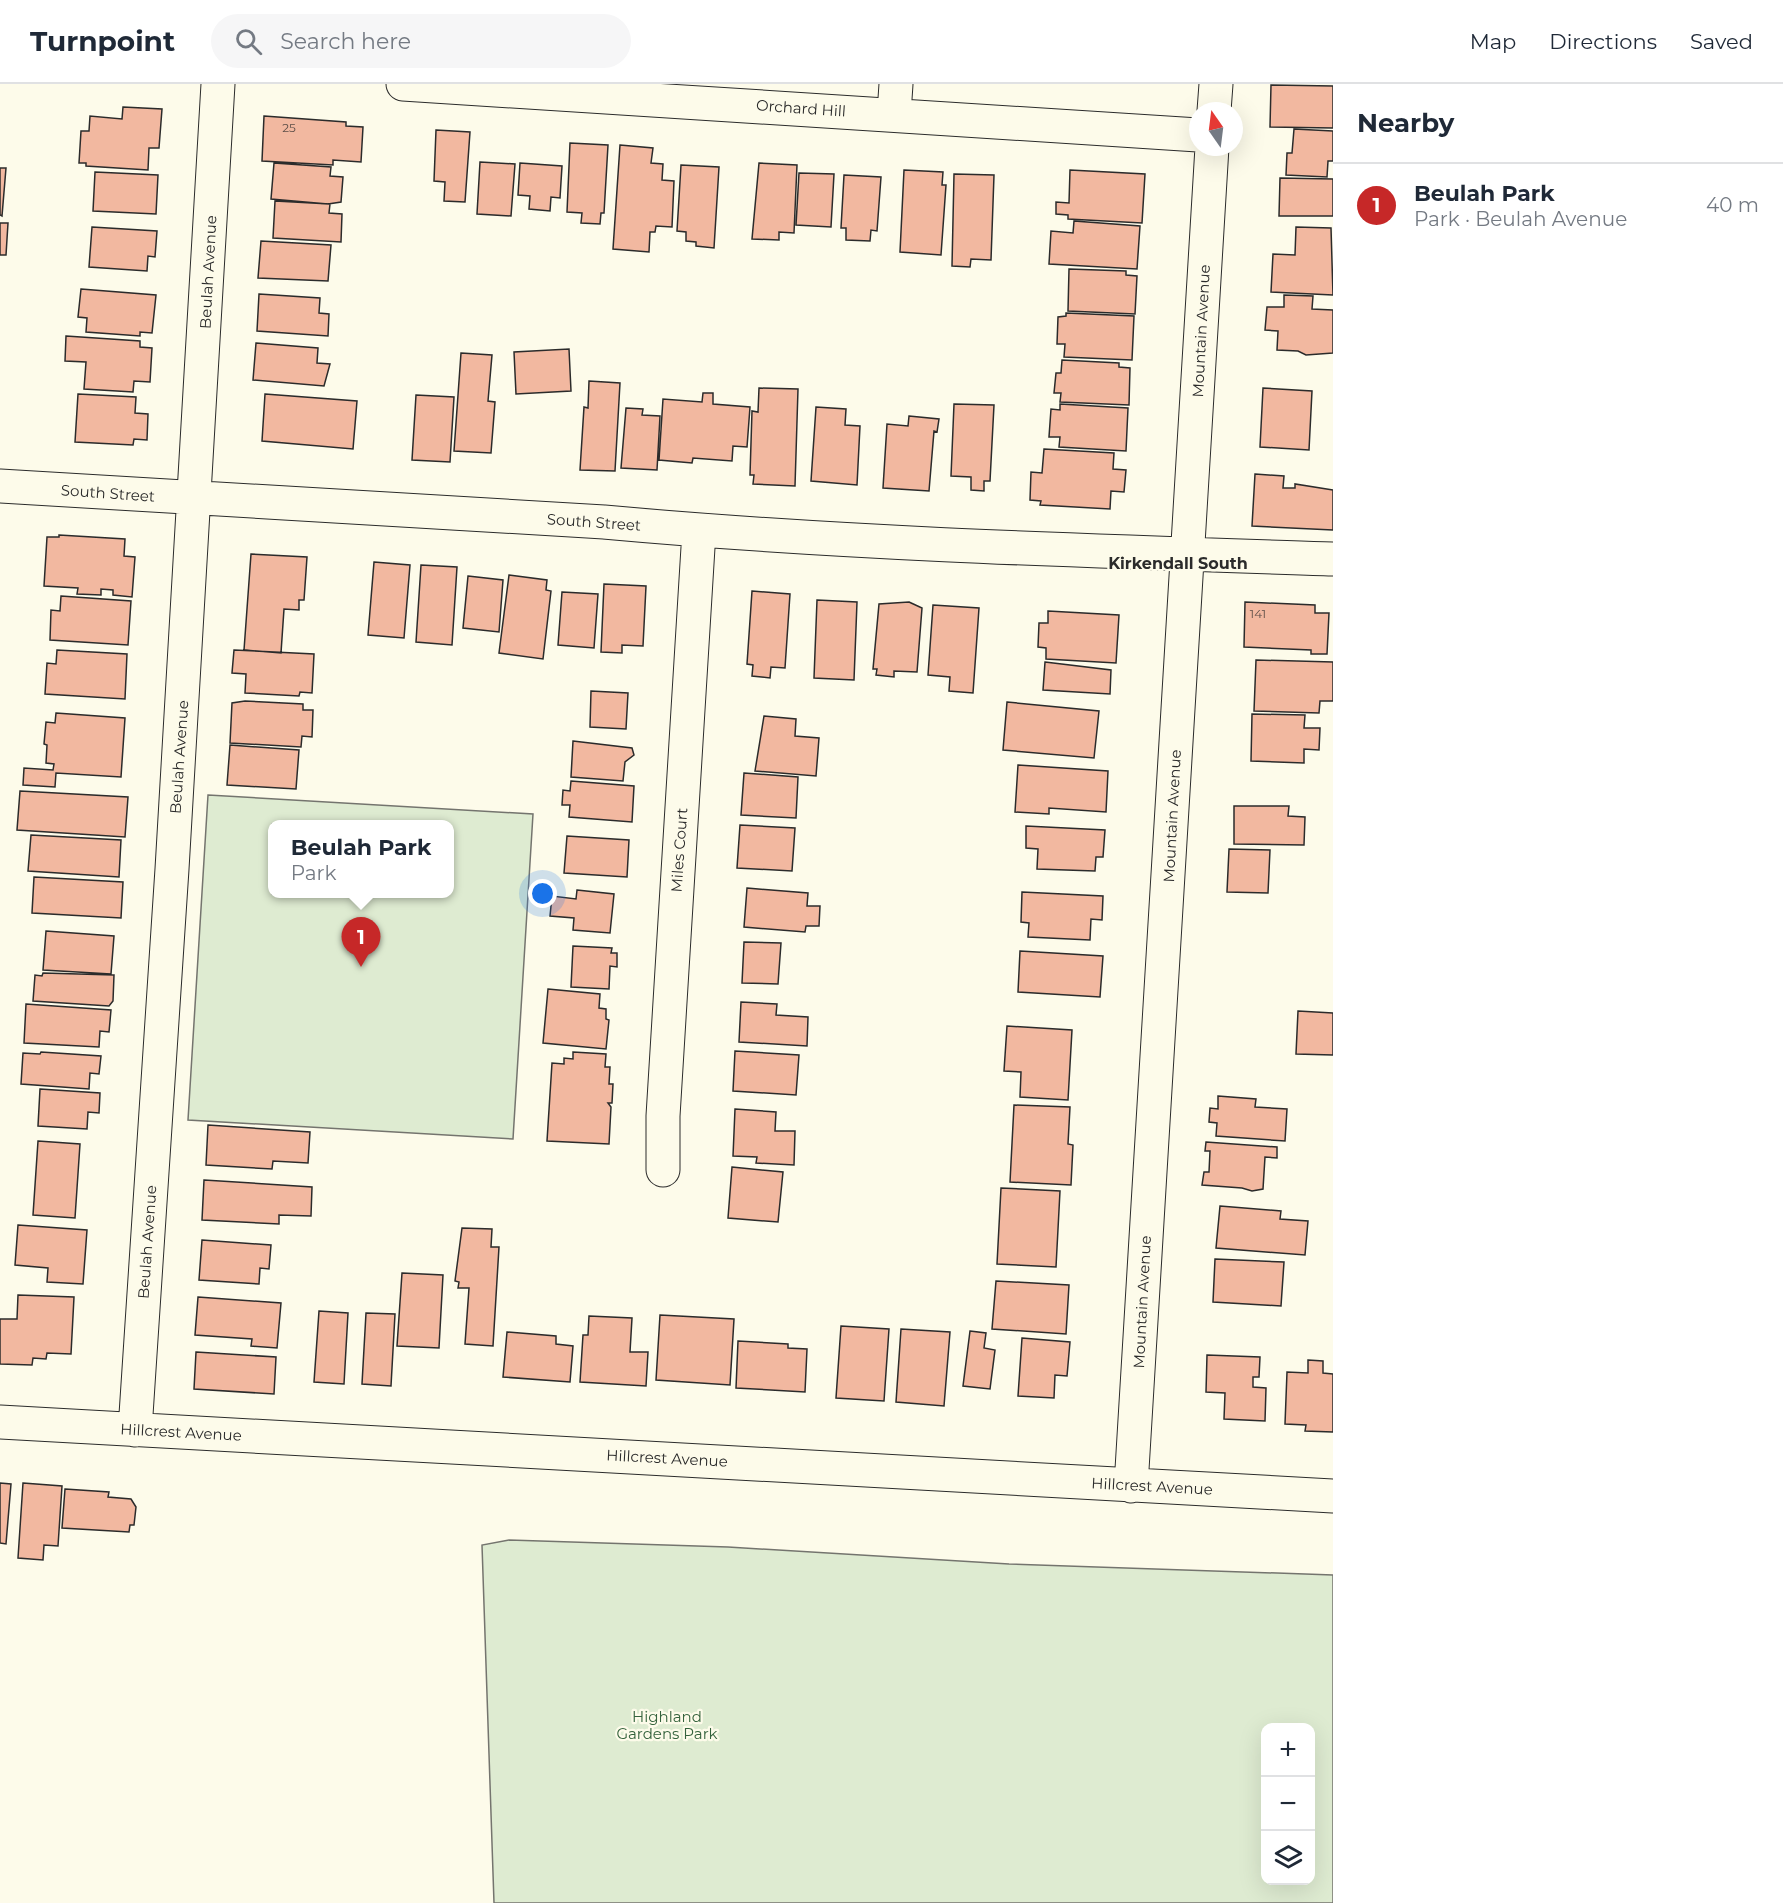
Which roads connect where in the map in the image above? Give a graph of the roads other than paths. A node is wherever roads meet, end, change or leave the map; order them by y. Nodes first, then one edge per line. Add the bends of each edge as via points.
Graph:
1 (218, 84) edge
2 (403, 84) edge
3 (1216, 84) edge
4 (629, 90) edge
5 (895, 99) edge
6 (1215, 102) edge
7 (1189, 134) edge
8 (1211, 156) edge
9 (0, 486) edge
10 (195, 499) junction
11 (699, 531) junction
12 (1187, 556) junction
13 (1333, 560) edge
14 (663, 1170) dead end
15 (0, 1422) edge
16 (135, 1430) junction
17 (1131, 1486) junction
18 (1333, 1496) edge

1 - 10 street, Beulah Avenue
2 - 4 street, Orchard Hill
3 - 6 street
4 - 5 street, Orchard Hill
5 - 7 street, Orchard Hill
8 - 12 street, Mountain Avenue
9 - 10 street, South Street
10 - 11 street, South Street
10 - 16 street, Beulah Avenue
11 - 12 street, South Street
11 - 14 street, Miles Court via 663,1116
12 - 13 street, South Street
12 - 17 street, Mountain Avenue
15 - 16 street, Hillcrest Avenue
16 - 17 street, Hillcrest Avenue
17 - 18 street, Hillcrest Avenue

